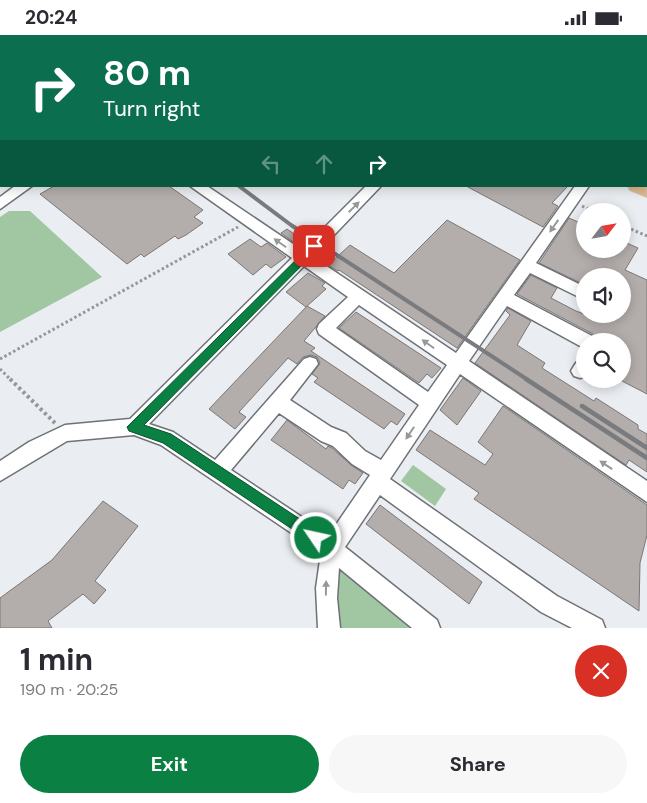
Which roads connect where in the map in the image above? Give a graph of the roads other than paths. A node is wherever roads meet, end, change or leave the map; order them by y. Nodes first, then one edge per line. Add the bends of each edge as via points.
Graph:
1 (24, 187) edge
2 (198, 187) edge
3 (373, 187) edge
4 (581, 187) edge
5 (0, 204) edge
6 (302, 258) junction
7 (528, 265) junction
8 (576, 289) edge
9 (358, 296) junction
10 (505, 297) junction
11 (576, 336) edge
12 (310, 364) dead end
13 (458, 365) junction
14 (277, 401) junction
15 (430, 403) junction
16 (134, 427) junction
17 (0, 472) edge
18 (218, 472) junction
19 (380, 477) junction
20 (647, 492) edge
21 (332, 549) junction
22 (329, 628) edge
23 (429, 628) edge
24 (594, 628) edge

1 - 5 street
6 -> 2 street
6 -> 3 street
4 -> 7 street
6 - 9 street
6 - 16 street
7 - 8 street
7 - 10 street
13 -> 9 street
9 - 15 street via 325,329
10 - 11 street
10 - 13 street
12 - 14 street
13 - 15 street
20 -> 13 street
14 - 18 street
14 - 19 street via 327,435 350,446
15 -> 19 street
16 - 17 street via 65,433
16 - 18 street via 167,438
18 - 21 street
19 - 21 street
19 - 24 street via 549,603
22 -> 21 street via 326,571
21 - 23 street

